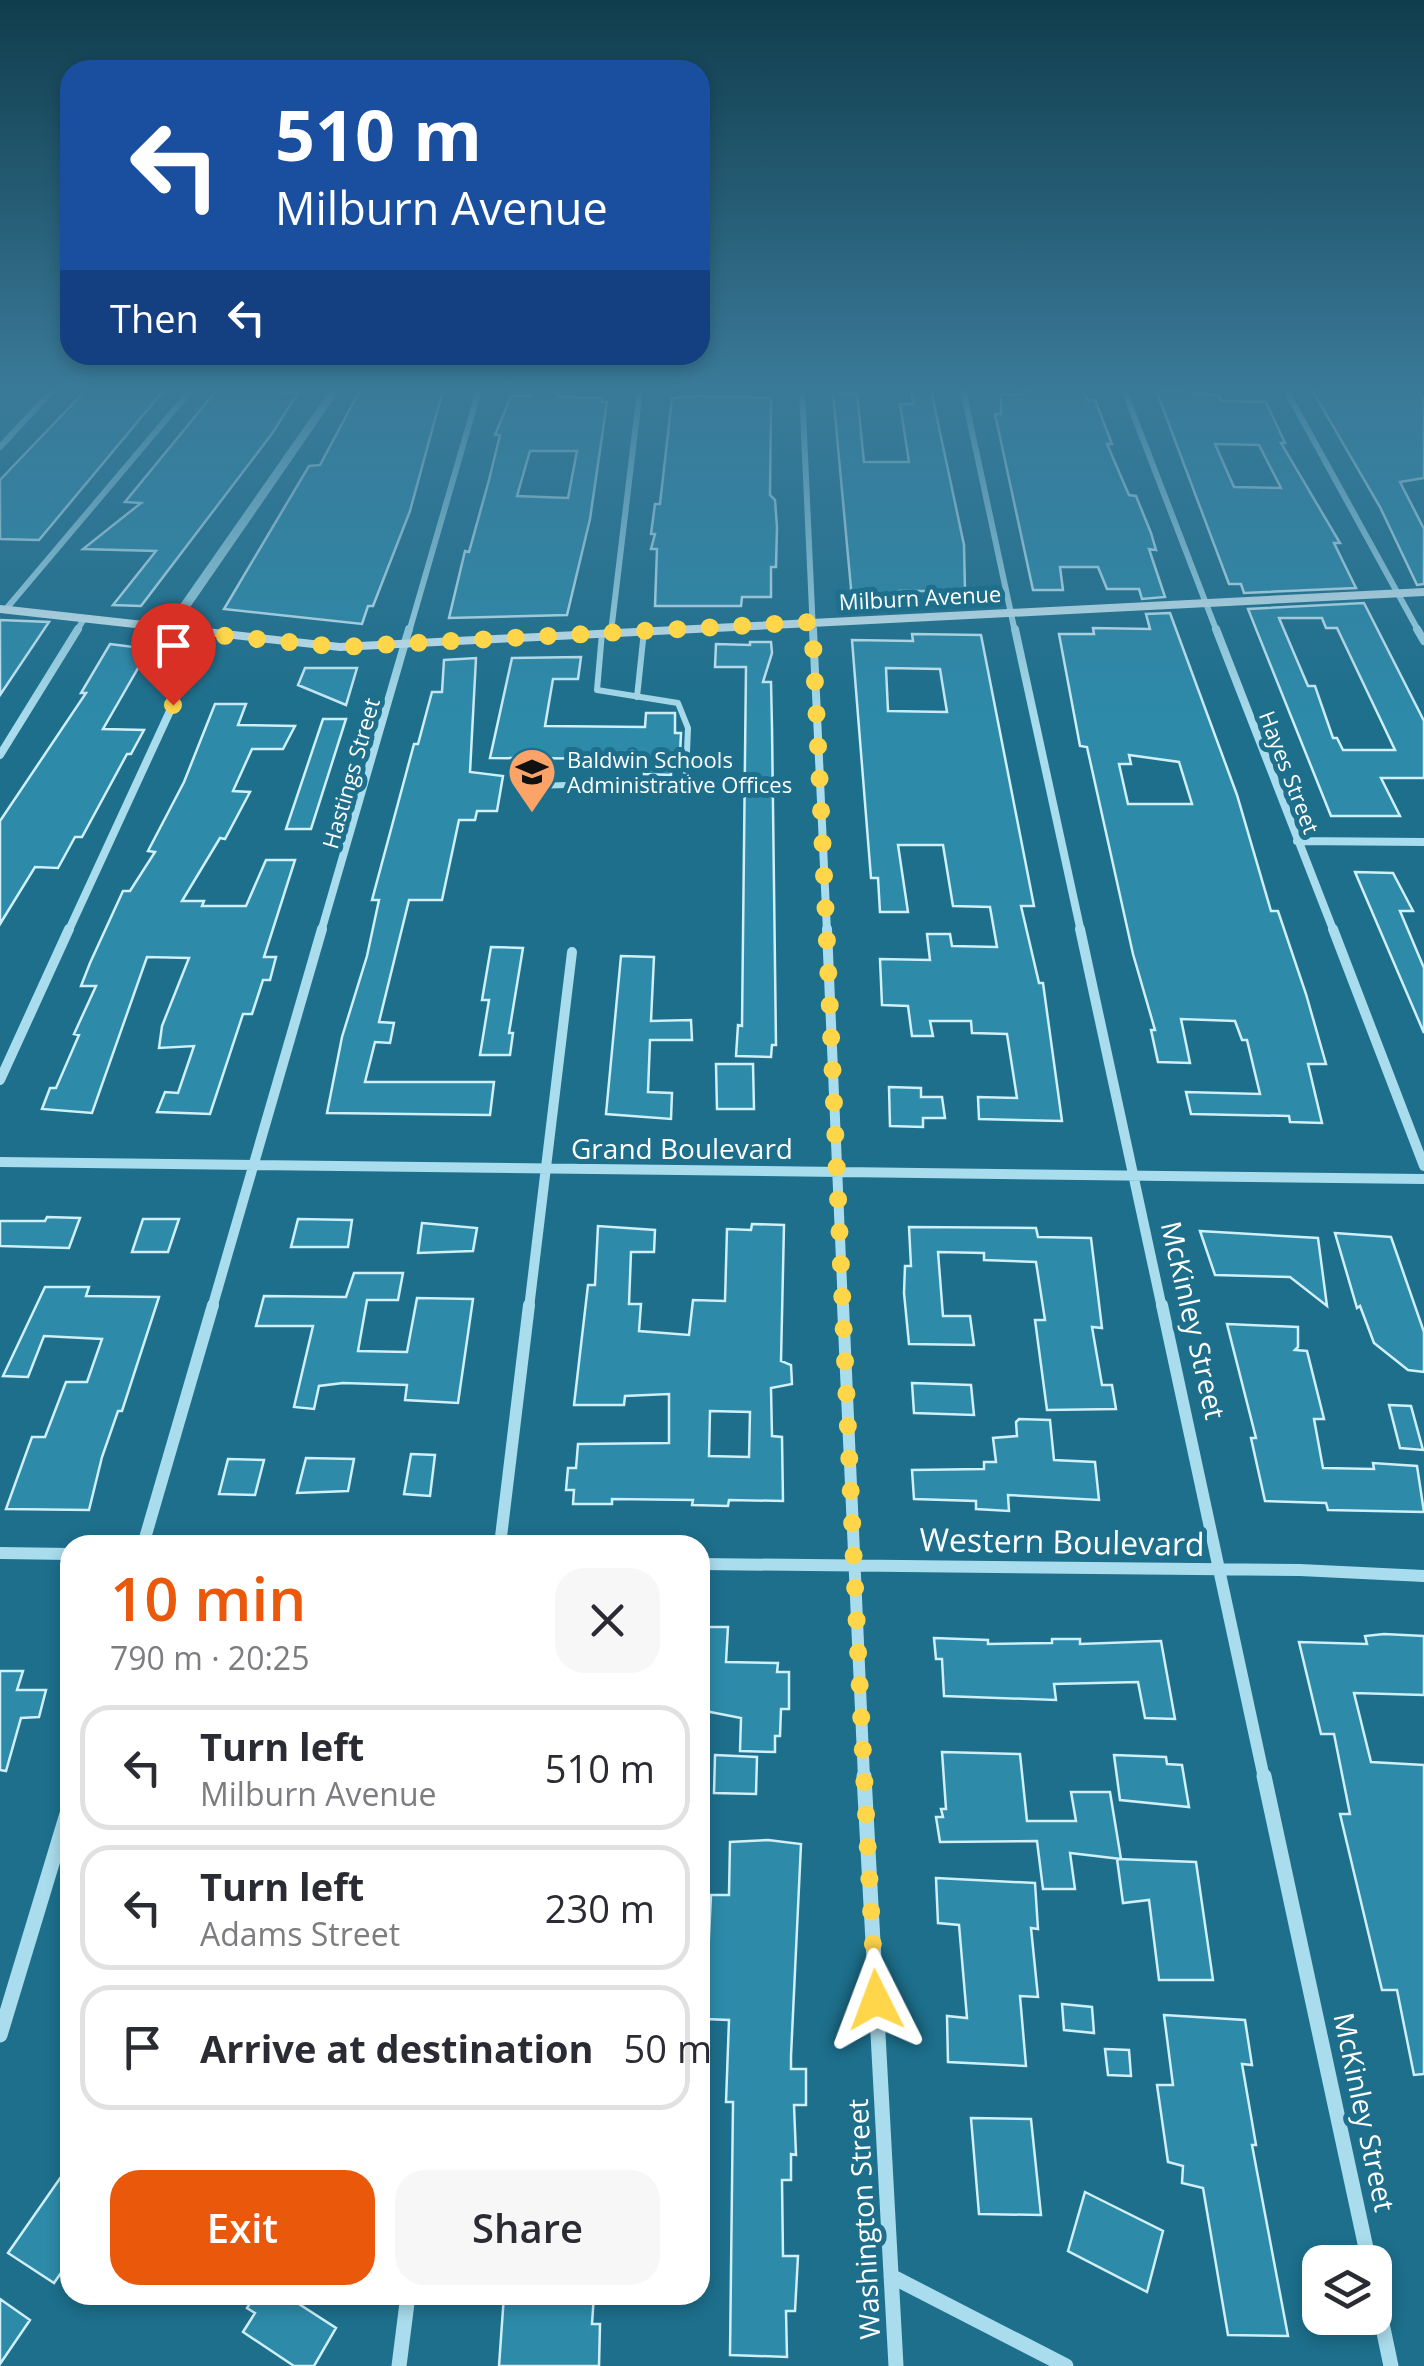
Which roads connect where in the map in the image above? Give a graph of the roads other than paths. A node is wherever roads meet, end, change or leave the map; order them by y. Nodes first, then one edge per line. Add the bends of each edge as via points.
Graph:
1 (96, 500) edge
2 (257, 500) edge
3 (447, 500) edge
4 (625, 500) edge
5 (807, 500) edge
6 (987, 500) edge
7 (1167, 500) edge
8 (1346, 500) edge
9 (1424, 592) edge
10 (1397, 593) junction
11 (1206, 602) junction
12 (3, 609) edge
13 (1012, 612) junction
14 (84, 618) junction
15 (812, 622) junction
16 (168, 629) junction
17 (644, 631) junction
18 (606, 633) junction
19 (206, 634) junction
20 (1424, 641) edge
21 (406, 644) junction
22 (637, 697) junction
23 (0, 755) edge
24 (530, 786) dead end
25 (1298, 841) junction
26 (1424, 842) edge
27 (572, 952) dead end
28 (0, 1080) edge
29 (0, 1162) edge
30 (254, 1166) junction
31 (1424, 1166) edge
32 (546, 1170) junction
33 (838, 1172) junction
34 (1133, 1176) junction
35 (1424, 1179) edge
36 (147, 1535) edge
37 (501, 1535) edge
38 (0, 1553) edge
39 (60, 1554) edge
40 (710, 1564) edge
41 (852, 1566) junction
42 (1221, 1570) junction
43 (1424, 1576) edge
44 (60, 1837) edge
45 (0, 2035) edge
46 (1365, 2245) edge
47 (891, 2276) junction
48 (407, 2305) edge
49 (1384, 2335) edge
50 (399, 2366) edge
51 (896, 2366) edge
52 (1066, 2366) edge
53 (1391, 2366) edge

1 - 12 street
2 - 16 street
3 - 21 street, Hastings Street
4 - 18 street
5 - 15 street, Washington Street
6 - 13 street, McKinley Street
7 - 11 street, Hayes Street
8 - 10 street
9 - 10 main road, Milburn Avenue
10 - 11 main road, Milburn Avenue
10 - 20 street
11 - 13 main road, Milburn Avenue
11 - 25 street, Hayes Street
12 - 14 main road, Milburn Avenue
13 - 15 main road, Milburn Avenue
13 - 34 street, McKinley Street
14 - 16 main road, Milburn Avenue
14 - 23 street
15 - 17 main road, Milburn Avenue
15 - 33 street, Washington Street
16 - 19 main road, Milburn Avenue
17 - 18 main road, Milburn Avenue
17 - 22 lane
18 - 21 main road, Milburn Avenue
18 - 22 lane via 597,690
19 - 21 main road, Milburn Avenue via 340,647
19 - 28 street
21 - 30 street, Hastings Street
22 - 24 lane via 684,709 689,757 682,780
25 - 26 street
25 - 31 street, Hayes Street
27 - 32 street
29 - 30 street, Grand Boulevard
30 - 32 street, Grand Boulevard
30 - 36 street, Hastings Street
32 - 33 street, Grand Boulevard
32 - 37 street
33 - 34 street, Grand Boulevard
33 - 41 street, Washington Street
34 - 35 street, Grand Boulevard
34 - 42 street, McKinley Street
38 - 39 street
40 - 41 street, Western Boulevard
41 - 42 street, Western Boulevard
41 - 47 street, Washington Street
42 - 43 street, Western Boulevard
42 - 46 street, McKinley Street
44 - 45 street
47 - 51 street, Washington Street
47 - 52 street
48 - 50 street
49 - 53 street

